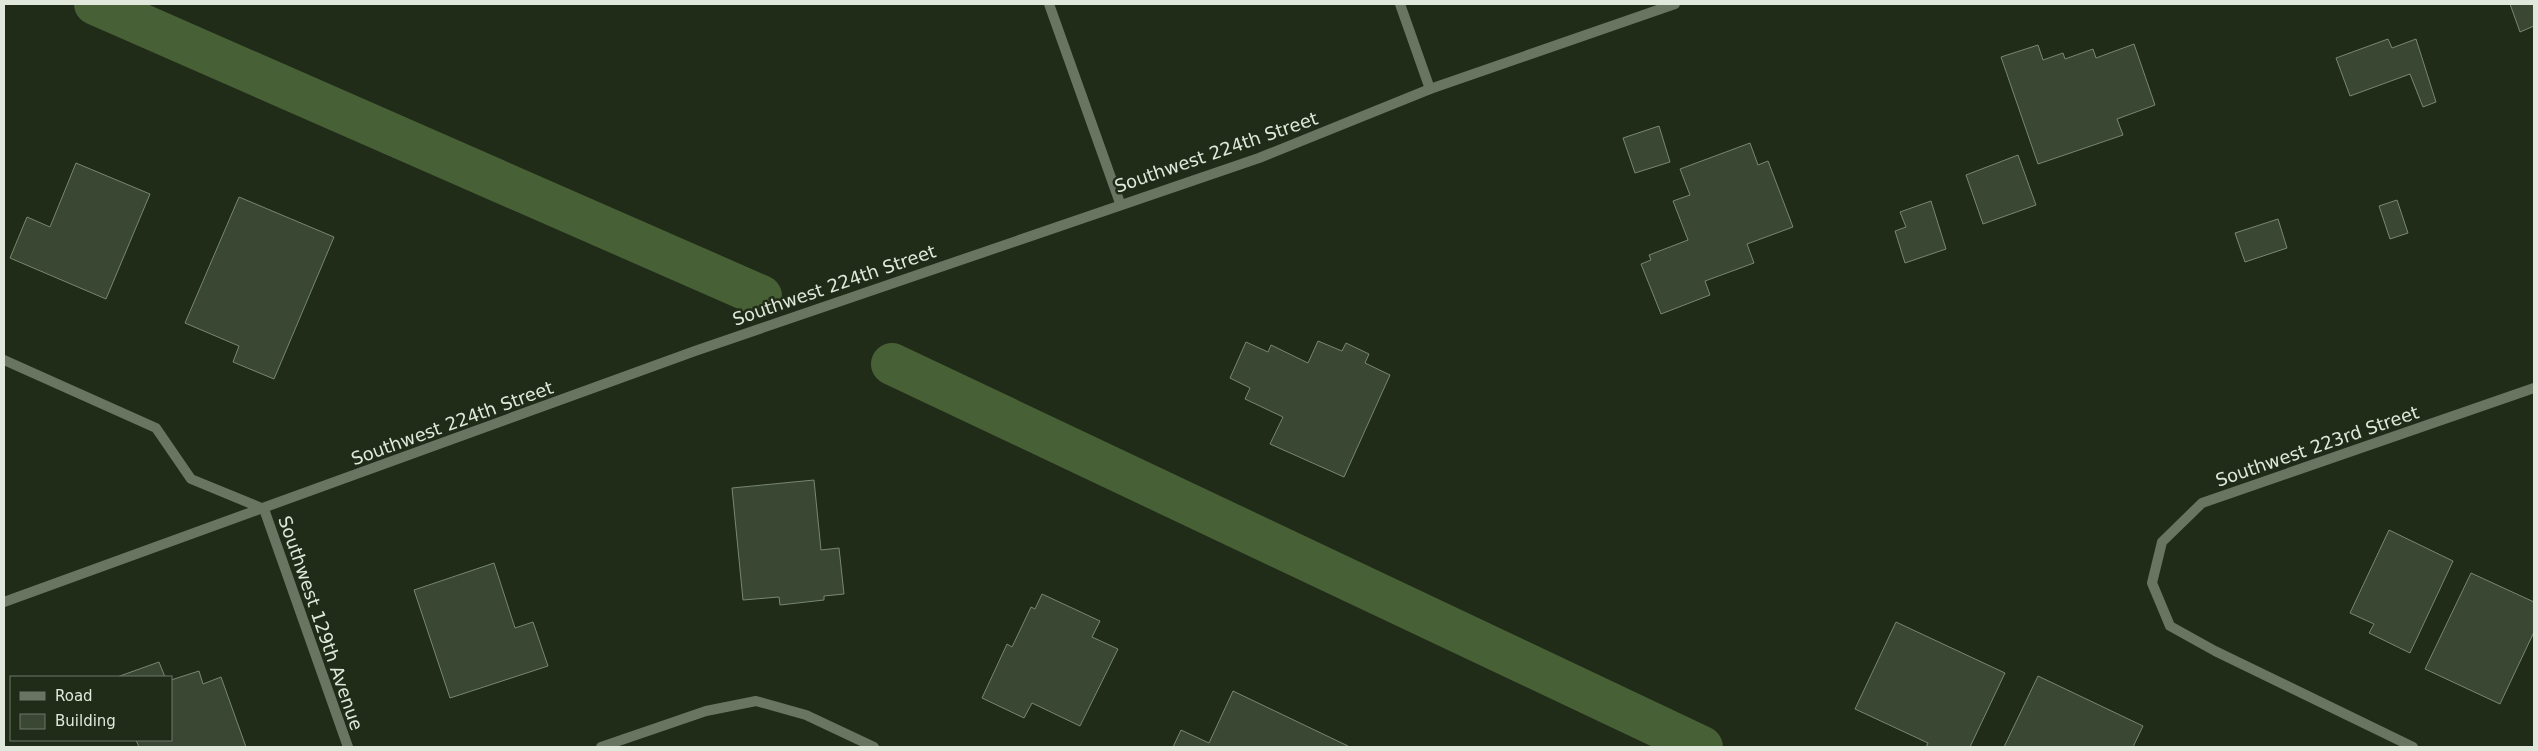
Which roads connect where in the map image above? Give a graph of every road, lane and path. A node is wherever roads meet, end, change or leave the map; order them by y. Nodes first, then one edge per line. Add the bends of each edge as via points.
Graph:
1 (1049, 4) edge
2 (1400, 4) edge
3 (1675, 4) edge
4 (1430, 89) junction
5 (1120, 204) junction
6 (4, 360) edge
7 (2534, 388) edge
8 (264, 509) junction
9 (4, 602) edge
10 (348, 747) edge
11 (601, 747) edge
12 (874, 747) edge
13 (2413, 747) edge

1 - 5 street
2 - 4 street
3 - 4 street, Southwest 224th Street
4 - 5 street, Southwest 224th Street via 1259,158
5 - 8 street, Southwest 224th Street via 695,351
6 - 8 street via 156,428 191,479
7 - 13 street, Southwest 223rd Street via 2202,503 2162,542 2152,583 2170,626
8 - 9 street, Southwest 224th Street
8 - 10 street, Southwest 129th Avenue
11 - 12 street via 706,711 756,700 806,715

